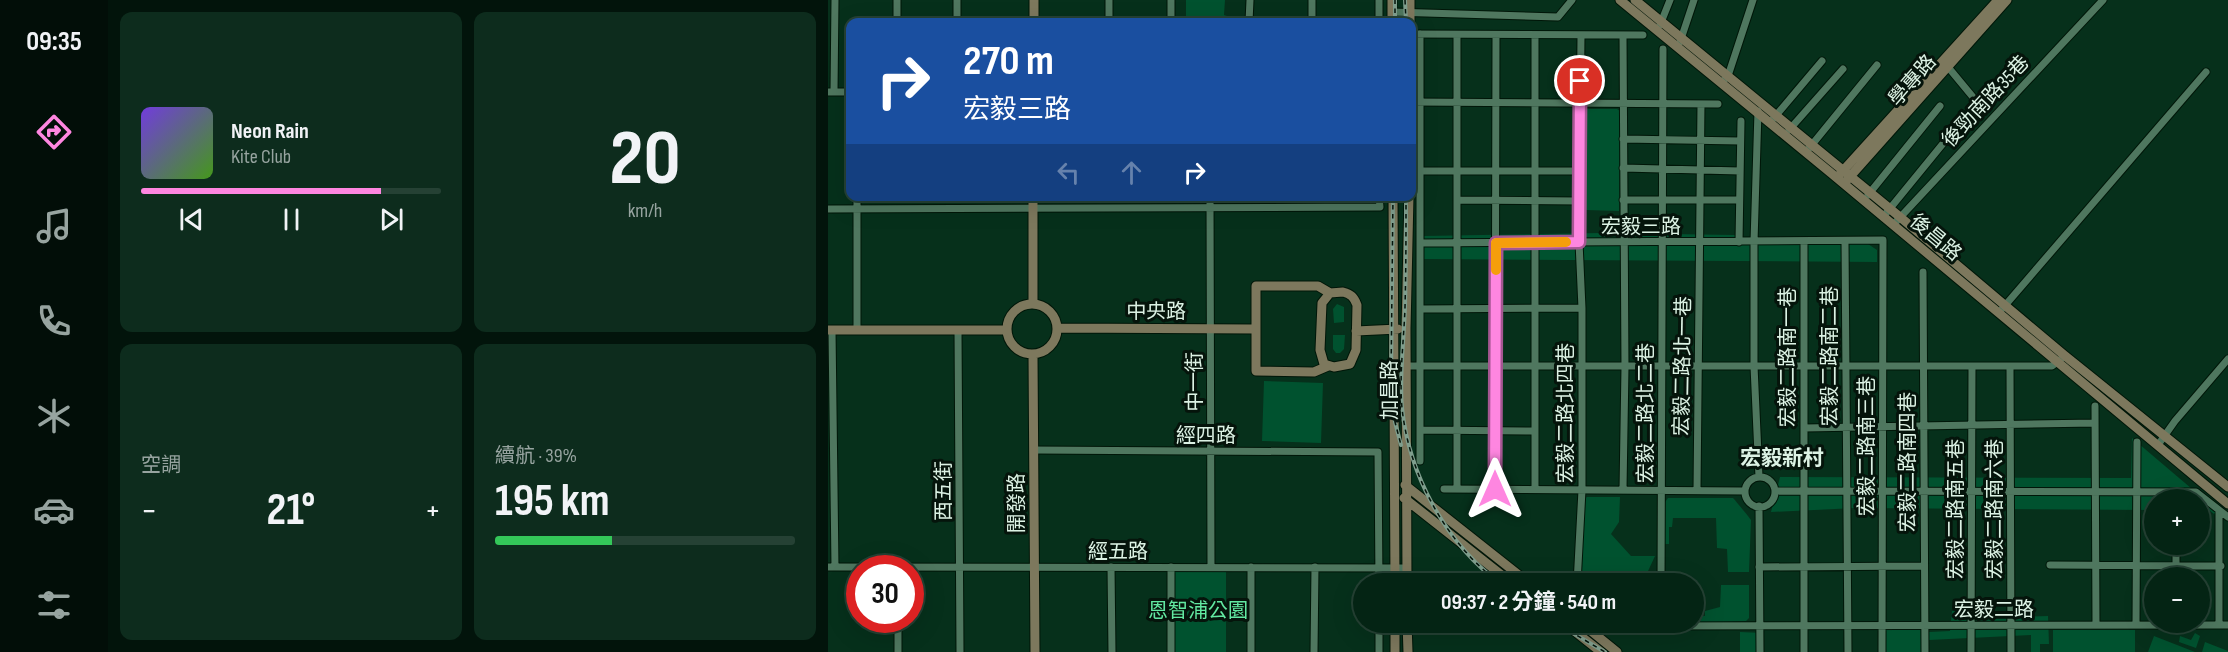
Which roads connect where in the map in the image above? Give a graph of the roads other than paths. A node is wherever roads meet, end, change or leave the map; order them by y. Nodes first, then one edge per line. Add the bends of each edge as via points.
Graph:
1 (835, 0) edge
2 (897, 0) edge
3 (957, 0) edge
4 (1034, 0) edge
5 (1109, 0) edge
6 (1171, 0) edge
7 (1250, 0) edge
8 (1312, 0) edge
9 (1379, 0) edge
10 (1392, 0) edge
11 (1410, 0) edge
12 (1572, 0) edge
13 (1620, 0) edge
14 (1670, 0) edge
15 (1694, 0) edge
16 (1753, 0) edge
17 (1998, 0) edge
18 (2007, 0) edge
19 (2103, 0) edge
20 (1634, 2) edge
21 (1392, 12) junction
22 (1410, 12) junction
23 (897, 18) edge
24 (957, 18) edge
25 (1034, 18) edge
26 (1109, 18) edge
27 (1171, 18) edge
28 (1250, 18) edge
29 (1312, 18) edge
30 (1379, 18) edge
31 (1392, 18) edge
32 (1410, 18) edge
33 (1660, 26) junction
34 (1416, 34) edge
35 (1457, 35) junction
36 (1496, 35) junction
37 (1535, 35) junction
38 (1623, 35) junction
39 (1643, 35) dead end
40 (1581, 36) junction
41 (1680, 43) junction
42 (1663, 49) dead end
43 (1822, 61) dead end
44 (1877, 65) dead end
45 (1948, 67) junction
46 (1844, 69) dead end
47 (2206, 72) dead end
48 (1725, 79) junction
49 (831, 92) edge
50 (1416, 103) edge
51 (1457, 103) junction
52 (1496, 103) junction
53 (1535, 103) junction
54 (1580, 104) junction
55 (1623, 104) junction
56 (1663, 104) junction
57 (1701, 104) junction
58 (1718, 104) dead end
59 (1940, 106) dead end
60 (1760, 108) junction
61 (1773, 119) junction
62 (1741, 121) dead end
63 (1789, 131) junction
64 (1623, 139) junction
65 (1663, 140) junction
66 (1701, 141) junction
67 (1740, 141) junction
68 (1809, 148) junction
69 (1623, 168) junction
70 (1663, 170) junction
71 (1701, 170) junction
72 (1420, 171) junction
73 (1457, 171) junction
74 (1496, 171) junction
75 (1535, 171) junction
76 (1580, 171) junction
77 (1740, 171) junction
78 (1843, 177) junction
79 (1867, 196) junction
80 (1457, 200) junction
81 (1496, 200) junction
82 (1535, 200) junction
83 (1623, 200) junction
84 (1662, 200) junction
85 (1739, 200) junction
86 (857, 201) edge
87 (1033, 201) edge
88 (1210, 201) edge
89 (1380, 201) edge
90 (1393, 201) edge
91 (1409, 201) edge
92 (1579, 201) junction
93 (1700, 201) junction
94 (1033, 208) junction
95 (1210, 208) junction
96 (1890, 208) junction
97 (828, 209) edge
98 (857, 209) junction
99 (1884, 217) junction
100 (1900, 217) junction
101 (1893, 225) junction
102 (1883, 240) joint
103 (1804, 241) junction
104 (1845, 241) junction
105 (1579, 242) junction
106 (1623, 242) junction
107 (1662, 242) junction
108 (1700, 242) junction
109 (1739, 242) junction
110 (1754, 242) junction
111 (1420, 243) junction
112 (1457, 243) junction
113 (1496, 243) junction
114 (1535, 243) junction
115 (1923, 272) dead end
116 (1330, 293) junction
117 (1033, 304) junction
118 (1582, 308) junction
119 (1420, 309) junction
120 (1457, 309) junction
121 (1496, 309) junction
122 (1535, 309) junction
123 (2002, 309) junction
124 (1058, 328) junction
125 (1210, 329) junction
126 (1255, 329) junction
127 (1394, 329) junction
128 (1406, 329) junction
129 (830, 330) edge
130 (856, 330) junction
131 (958, 330) junction
132 (1007, 330) junction
133 (1356, 331) junction
134 (1034, 355) junction
135 (2061, 359) junction
136 (2228, 359) edge
137 (1328, 366) junction
138 (1406, 366) junction
139 (1420, 366) junction
140 (1457, 366) junction
141 (1495, 366) junction
142 (1535, 366) junction
143 (1582, 366) junction
144 (1662, 366) junction
145 (1699, 366) junction
146 (1754, 366) junction
147 (1804, 366) junction
148 (1846, 366) junction
149 (1882, 366) junction
150 (1924, 366) junction
151 (1972, 366) junction
152 (2010, 366) junction
153 (1625, 367) junction
154 (2095, 406) dead end
155 (2095, 423) junction
156 (2010, 424) junction
157 (1971, 425) junction
158 (1882, 426) junction
159 (1924, 426) junction
160 (1846, 427) junction
161 (1804, 428) junction
162 (1420, 430) junction
163 (1457, 430) junction
164 (1495, 430) junction
165 (1535, 431) junction
166 (2164, 436) junction
167 (2137, 442) dead end
168 (2158, 445) junction
169 (1034, 450) junction
170 (1210, 451) junction
171 (831, 456) edge
172 (1419, 461) dead end
173 (1759, 477) junction
174 (1394, 478) junction
175 (1408, 487) junction
176 (2228, 487) edge
177 (1444, 489) dead end
178 (1457, 489) junction
179 (1495, 489) junction
180 (1534, 489) junction
181 (1623, 489) junction
182 (1582, 490) junction
183 (1661, 490) junction
184 (1697, 490) junction
185 (1804, 490) junction
186 (1847, 490) junction
187 (1882, 490) junction
188 (1924, 490) junction
189 (1745, 491) junction
190 (1774, 491) junction
191 (1971, 491) junction
192 (2010, 491) junction
193 (2095, 491) junction
194 (2138, 491) junction
195 (1394, 492) junction
196 (2144, 492) edge
197 (1407, 500) junction
198 (2210, 503) edge
199 (2228, 504) edge
200 (1759, 507) junction
201 (2219, 510) junction
202 (2228, 517) edge
203 (2176, 555) edge
204 (2050, 565) dead end
205 (2096, 565) junction
206 (1804, 566) junction
207 (1847, 566) junction
208 (1882, 566) junction
209 (1924, 566) junction
210 (2137, 566) junction
211 (2176, 566) junction
212 (2221, 566) junction
213 (832, 567) edge
214 (960, 567) junction
215 (1034, 567) junction
216 (1111, 567) junction
217 (1171, 567) junction
218 (1210, 567) junction
219 (1251, 567) junction
220 (1315, 567) junction
221 (1379, 567) junction
222 (1395, 567) junction
223 (1759, 567) junction
224 (924, 568) edge
225 (1407, 568) junction
226 (1379, 573) edge
227 (1395, 573) edge
228 (1407, 573) edge
229 (1499, 573) edge
230 (1516, 573) edge
231 (1578, 573) edge
232 (1661, 573) edge
233 (1704, 624) edge
234 (1760, 625) junction
235 (1804, 625) junction
236 (1848, 625) junction
237 (1882, 625) junction
238 (1924, 625) junction
239 (1971, 625) junction
240 (2011, 625) junction
241 (2096, 625) junction
242 (2136, 625) junction
243 (2144, 625) edge
244 (2210, 625) edge
245 (2219, 625) junction
246 (2228, 625) edge
247 (898, 633) edge
248 (1379, 633) edge
249 (1395, 633) edge
250 (1407, 633) edge
251 (1577, 633) edge
252 (1594, 633) edge
253 (898, 652) edge
254 (960, 652) edge
255 (1035, 652) edge
256 (1112, 652) edge
257 (1171, 652) edge
258 (1251, 652) edge
259 (1314, 652) edge
260 (1379, 652) edge
261 (1395, 652) edge
262 (1408, 652) edge
263 (1601, 652) edge
264 (1617, 652) edge
265 (1760, 652) edge
266 (1804, 652) edge
267 (1848, 652) edge
268 (1882, 652) edge
269 (1925, 652) edge
270 (1971, 652) edge
271 (2011, 652) edge

1 - 49 street
2 - 23 street
3 - 24 street
4 - 25 street
5 - 26 street
6 - 27 street
7 - 28 street
8 - 29 street
9 - 30 street
10 - 21 street
11 - 22 street
12 - 22 street via 1558,17
13 - 20 street, 後昌路
14 - 33 street
15 - 41 street
16 - 48 street
17 - 78 street, 學專路
18 - 45 street, 學專路
19 - 100 street, 後勁南路35巷
20 - 33 street, 後昌路
21 - 22 street
21 - 31 street
22 - 32 street
33 - 41 street, 後昌路
34 - 35 street
34 - 50 street
35 - 36 street
35 - 51 street
36 - 37 street
36 - 52 street
37 - 40 street
37 - 53 street
38 - 39 street
38 - 40 street
38 - 55 street
40 - 54 street, 宏毅二路北四巷
41 - 48 street, 後昌路
42 - 56 street, 宏毅二路北二巷
43 - 61 street
44 - 68 street
45 - 78 street, 學專路
45 - 96 street via 1977,102
46 - 63 street
47 - 123 street
48 - 60 street, 後昌路
50 - 51 street
50 - 72 street
51 - 52 street
51 - 73 street
52 - 53 street
52 - 74 street
53 - 54 street
53 - 75 street
54 - 55 street
54 - 76 street, 宏毅二路北四巷
55 - 56 street
55 - 64 street
56 - 57 street
56 - 65 street, 宏毅二路北二巷
57 - 58 street
57 - 66 street, 宏毅二路北一巷
59 - 79 street
60 - 61 street, 後昌路
60 - 110 street
61 - 63 street, 後昌路
62 - 67 street
63 - 68 street, 後昌路
64 - 65 street
64 - 69 street
65 - 66 street
65 - 70 street, 宏毅二路北二巷
66 - 67 street
66 - 71 street, 宏毅二路北一巷
67 - 77 street
68 - 78 street, 後昌路
69 - 70 street
69 - 83 street
70 - 71 street
70 - 84 street, 宏毅二路北二巷
71 - 77 street
71 - 93 street, 宏毅二路北一巷
72 - 73 street
72 - 111 street
73 - 74 street
73 - 80 street
74 - 75 street
74 - 81 street
75 - 76 street
75 - 82 street
76 - 92 street, 宏毅二路北四巷
77 - 85 street
78 - 79 street, 後昌路
79 - 96 street, 後昌路
79 - 99 street, 後昌路
80 - 81 street
80 - 112 street
81 - 82 street
81 - 113 street
82 - 92 street
82 - 114 street
83 - 84 street
83 - 106 street
84 - 93 street
84 - 107 street, 宏毅二路北二巷
85 - 93 street
85 - 109 street
86 - 98 street
87 - 94 street
88 - 95 street, 中一街
89 - 95 street via 1380,207
90 - 127 street, 加昌路
91 - 128 street, 加昌路
92 - 105 street, 宏毅二路北四巷
93 - 108 street, 宏毅二路北一巷
94 - 95 street
94 - 98 street
94 - 117 street
95 - 125 street, 中一街
96 - 99 street
96 - 100 street, 後昌路
97 - 98 street
98 - 130 street
99 - 101 street, 後昌路
100 - 101 street, 後勁南路35巷
100 - 123 street, 後昌路
101 - 123 street, 後昌路
102 - 104 street, 宏毅三路
102 - 149 street, 宏毅二路南三巷
103 - 104 street, 宏毅三路
103 - 110 street, 宏毅三路
103 - 147 street, 宏毅二路南一巷
104 - 148 street, 宏毅二路南二巷
105 - 106 street, 宏毅三路
105 - 114 street, 宏毅三路
105 - 118 street, 宏毅二路北四巷
106 - 107 street, 宏毅三路
106 - 153 street
107 - 108 street, 宏毅三路
107 - 144 street, 宏毅二路北二巷
108 - 109 street, 宏毅三路
108 - 145 street, 宏毅二路北一巷
109 - 110 street, 宏毅三路
110 - 146 street
111 - 112 street, 宏毅三路
111 - 119 street
112 - 113 street, 宏毅三路
112 - 120 street
113 - 114 street, 宏毅三路
113 - 121 street
114 - 122 street
115 - 150 street, 宏毅二路南四巷
116 - 126 street via 1318,286 1256,286
116 - 133 street via 1342,292 1355,298
116 - 137 street via 1322,303 1320,350
117 - 124 street via 1052,313
117 - 132 street via 1015,310
118 - 122 street
118 - 143 street, 宏毅二路北四巷
119 - 120 street
119 - 139 street
120 - 121 street
120 - 140 street
121 - 122 street
121 - 141 street
122 - 142 street
123 - 135 street, 後昌路
124 - 125 street, 中央路
124 - 134 street via 1050,347
125 - 126 street, 中央路
125 - 170 street, 中一街
126 - 137 street via 1256,371 1314,372
127 - 128 street
127 - 133 street
127 - 174 street, 加昌路
128 - 138 street, 加昌路
129 - 130 street
129 - 171 street
130 - 131 street
131 - 132 street
131 - 214 street, 西五街
132 - 134 street via 1009,341 1017,350
133 - 137 street via 1356,350 1350,364
134 - 169 street, 開發路
135 - 152 street via 2052,366
135 - 166 street, 後昌路
135 - 168 street, 後昌路
136 - 166 street
138 - 139 street
138 - 175 street, 加昌路
139 - 140 street
139 - 162 street
140 - 141 street
140 - 163 street
141 - 142 street
141 - 164 street
142 - 143 street
142 - 165 street
143 - 153 street
143 - 182 street, 宏毅二路北四巷
144 - 145 street
144 - 153 street
144 - 183 street, 宏毅二路北二巷
145 - 146 street
145 - 184 street, 宏毅二路北一巷
146 - 147 street
146 - 173 street
147 - 148 street
147 - 161 street, 宏毅二路南一巷
148 - 149 street
148 - 160 street, 宏毅二路南二巷
149 - 150 street
149 - 158 street, 宏毅二路南三巷
150 - 151 street
150 - 159 street, 宏毅二路南四巷
151 - 152 street
151 - 157 street, 宏毅二路南五巷
152 - 156 street, 宏毅二路南六巷
153 - 181 street
154 - 155 street
155 - 156 street
155 - 193 street
156 - 157 street
156 - 192 street, 宏毅二路南六巷
157 - 159 street
157 - 191 street, 宏毅二路南五巷
158 - 159 street
158 - 160 street
158 - 187 street, 宏毅二路南三巷
159 - 188 street, 宏毅二路南四巷
160 - 161 street
160 - 186 street, 宏毅二路南二巷
161 - 185 street, 宏毅二路南一巷
162 - 163 street
162 - 172 street
163 - 164 street
163 - 178 street
164 - 165 street
164 - 179 street
165 - 180 street
166 - 168 street
166 - 176 street, 後昌路
167 - 194 street
168 - 199 street, 後昌路
169 - 170 street, 經四路
169 - 215 street, 開發路
170 - 218 street, 中一街
170 - 221 street, 經四路 via 1378,452
171 - 213 street
173 - 189 street via 1750,480
173 - 190 street via 1771,482
174 - 175 street
174 - 195 street, 加昌路
175 - 197 street, 加昌路
175 - 230 street
177 - 178 street
178 - 179 street
179 - 180 street
180 - 182 street
181 - 182 street
181 - 183 street
182 - 231 street, 宏毅二路北四巷
183 - 184 street
183 - 232 street, 宏毅二路北二巷
184 - 189 street
185 - 186 street
185 - 190 street
185 - 206 street, 宏毅二路南一巷
186 - 187 street
186 - 207 street, 宏毅二路南二巷
187 - 188 street
187 - 208 street, 宏毅二路南三巷
188 - 191 street
188 - 209 street, 宏毅二路南四巷
189 - 200 street via 1750,503
190 - 200 street via 1768,504
191 - 192 street
191 - 239 street, 宏毅二路南五巷
192 - 193 street
192 - 240 street, 宏毅二路南六巷
193 - 194 street
193 - 205 street
194 - 196 street
194 - 210 street
195 - 197 street
195 - 222 street, 加昌路
197 - 225 street, 加昌路
197 - 229 street
198 - 201 street
200 - 223 street
201 - 202 street
201 - 212 street
203 - 211 street
204 - 205 street
205 - 210 street
205 - 241 street
206 - 207 street
206 - 223 street
206 - 235 street, 宏毅二路南一巷
207 - 208 street
207 - 236 street, 宏毅二路南二巷
208 - 209 street
208 - 237 street, 宏毅二路南三巷
209 - 238 street, 宏毅二路南四巷
210 - 211 street
210 - 242 street
211 - 212 street
212 - 245 street
214 - 215 street, 經五路
214 - 224 street, 經五路
214 - 254 street, 西五街
215 - 216 street, 經五路
215 - 255 street, 開發路
216 - 217 street, 經五路
216 - 256 street
217 - 218 street, 經五路
217 - 257 street
218 - 219 street, 經五路
219 - 220 street, 經五路
219 - 258 street
220 - 221 street, 經五路
220 - 259 street
221 - 222 street, 經五路
221 - 226 street
222 - 225 street, 經五路
222 - 227 street, 加昌路
223 - 234 street
225 - 228 street, 加昌路
233 - 234 street, 宏毅二路
234 - 235 street, 宏毅二路
234 - 265 street
235 - 236 street, 宏毅二路
235 - 266 street, 宏毅二路南一巷
236 - 237 street, 宏毅二路
236 - 267 street, 宏毅二路南二巷
237 - 238 street, 宏毅二路
237 - 268 street, 宏毅二路南三巷
238 - 239 street, 宏毅二路
238 - 269 street, 宏毅二路南四巷
239 - 240 street, 宏毅二路
239 - 270 street, 宏毅二路南五巷
240 - 241 street, 宏毅二路
240 - 271 street, 宏毅二路南六巷
241 - 242 street, 宏毅二路
242 - 243 street, 宏毅二路
244 - 245 street, 宏毅二路
245 - 246 street, 宏毅二路
247 - 253 street
248 - 260 street
249 - 261 street
250 - 262 street
251 - 263 street
252 - 264 street

